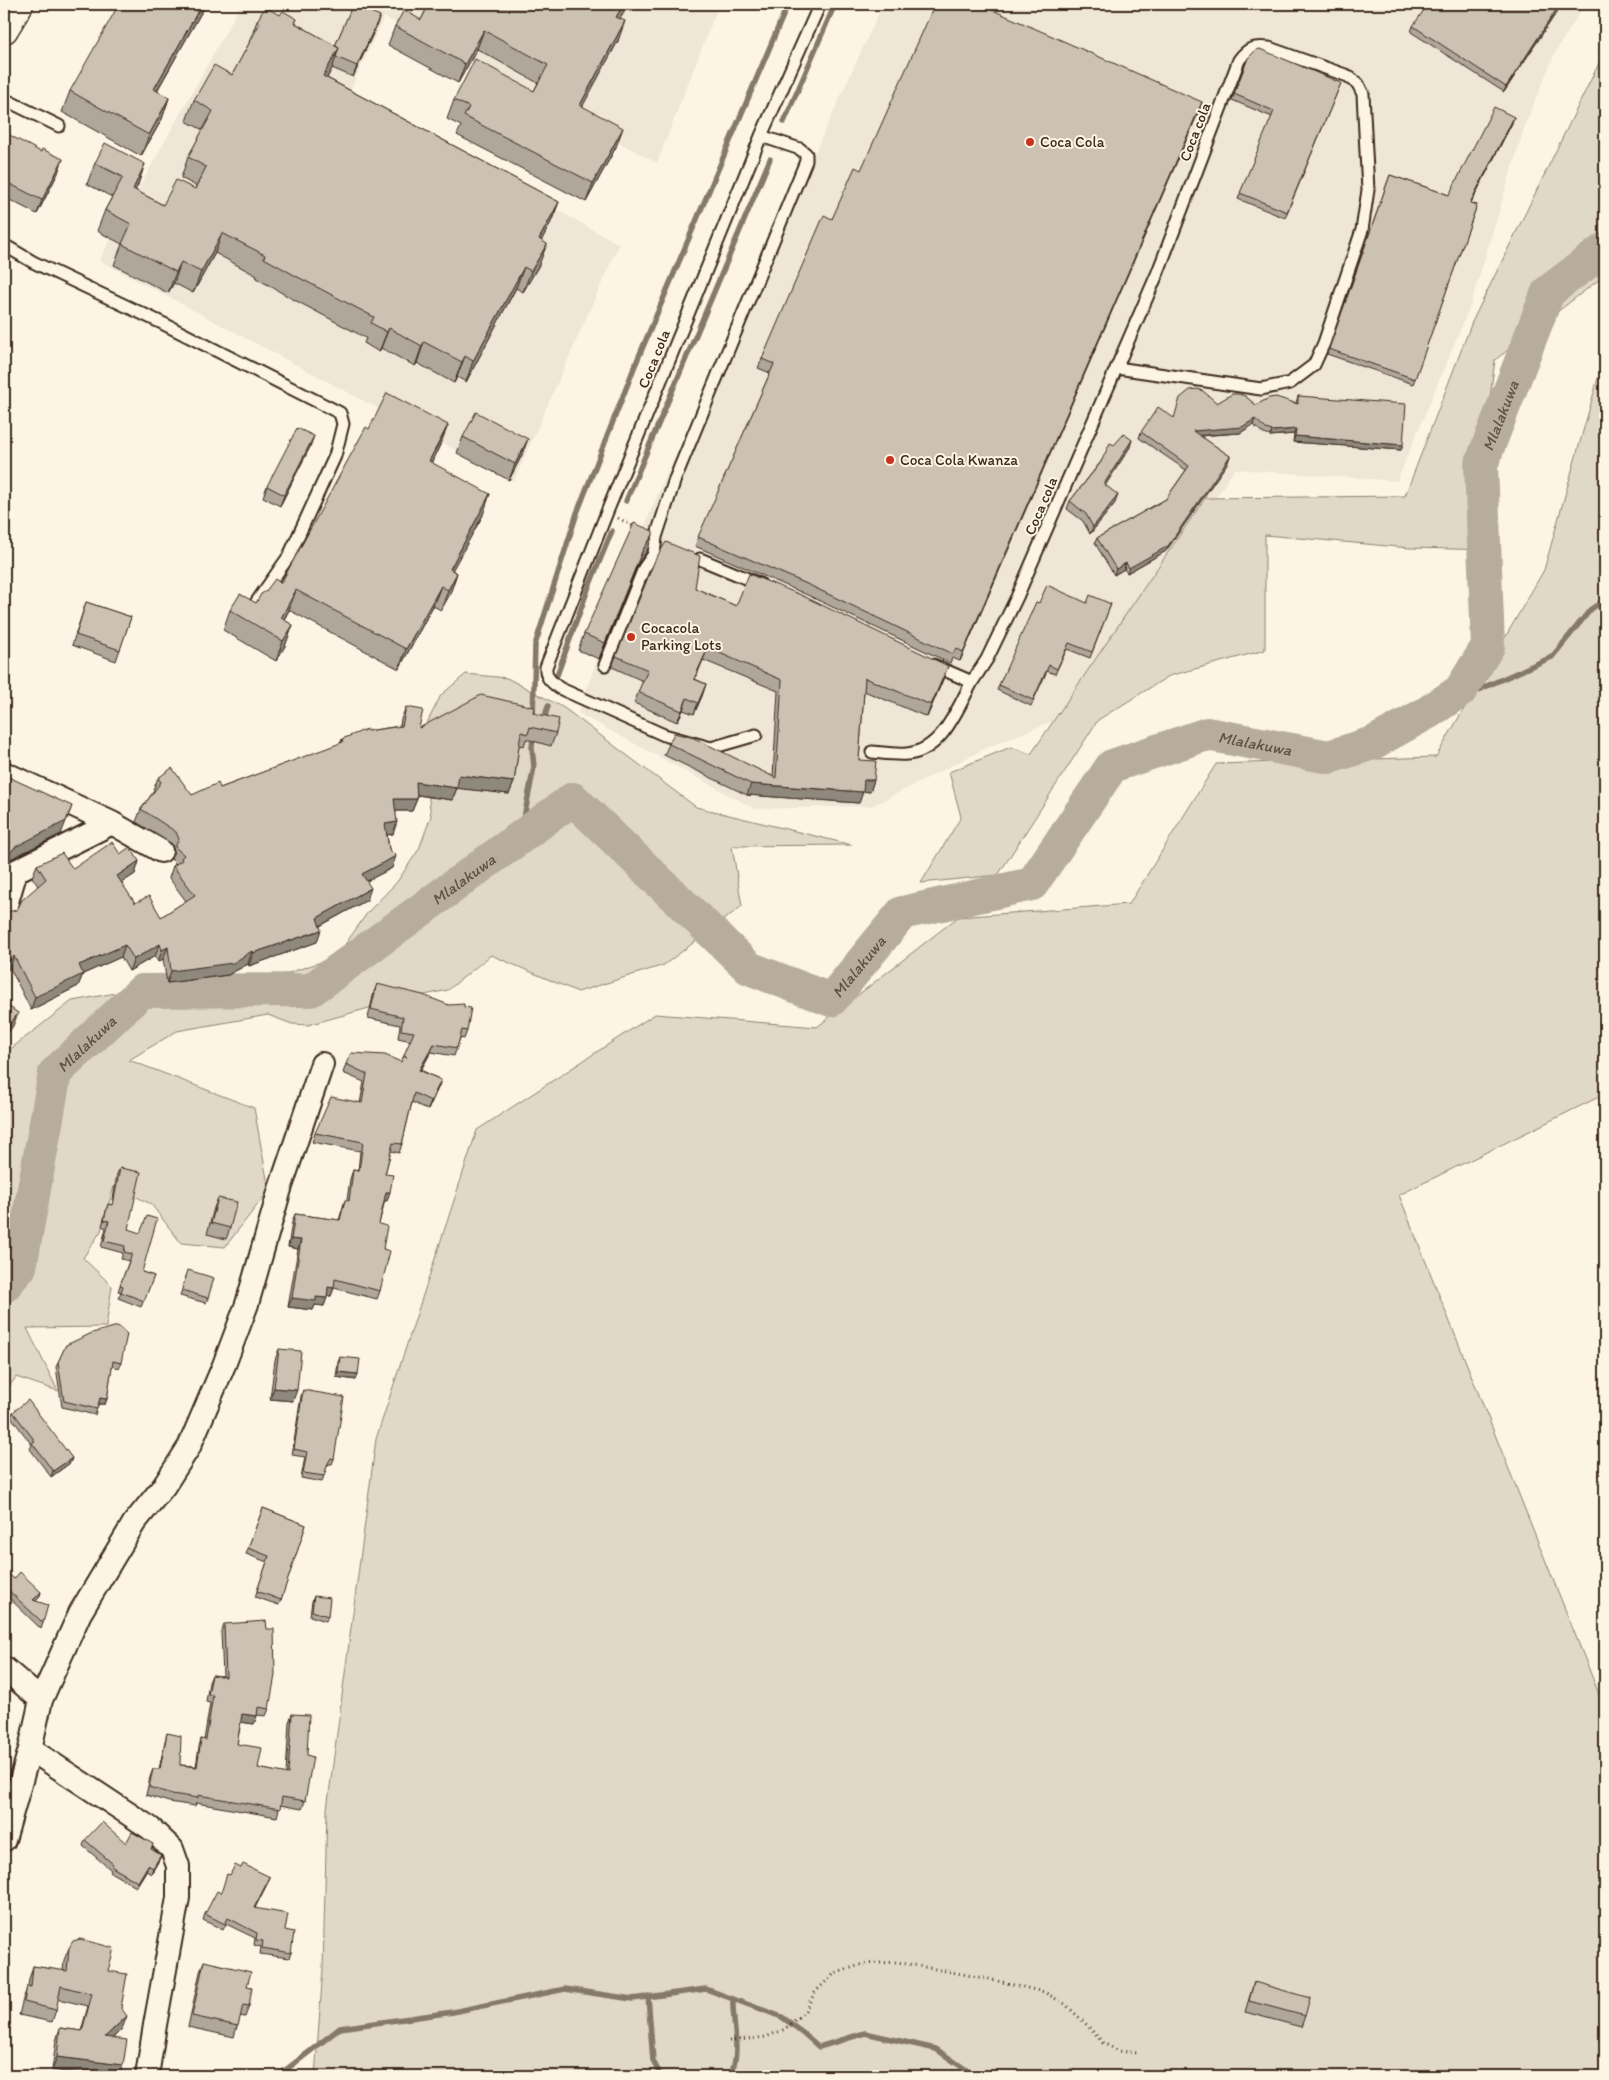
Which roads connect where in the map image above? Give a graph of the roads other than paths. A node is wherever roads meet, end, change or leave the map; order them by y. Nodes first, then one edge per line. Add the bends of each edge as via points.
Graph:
1 (19, 4) edge
2 (820, 4) edge
3 (4, 29) edge
4 (4, 99) edge
5 (59, 126) dead end
6 (761, 136) junction
7 (4, 245) edge
8 (1117, 368) junction
9 (700, 559) edge
10 (772, 589) edge
11 (253, 607) edge
12 (926, 661) edge
13 (605, 665) dead end
14 (972, 682) junction
15 (756, 736) dead end
16 (872, 752) dead end
17 (4, 774) edge
18 (112, 823) junction
19 (161, 851) dead end
20 (4, 912) edge
21 (322, 1064) dead end
22 (4, 1668) edge
23 (41, 1700) junction
24 (30, 1749) junction
25 (4, 1840) edge
26 (147, 2076) edge

1 - 3 main road
2 - 6 lane, Coca cola
4 - 5 lane
6 - 13 lane via 800,149 806,154 806,161 675,479 660,521 654,554 644,568
6 - 15 lane, Coca cola via 547,662 546,672 549,680 559,688 664,735 711,748
7 - 11 lane via 340,412 343,424 335,456 289,556
8 - 8 lane, Coca cola via 1158,272 1239,60 1246,51 1255,46 1269,48 1348,76 1358,84 1363,94 1367,200 1362,230 1314,364 1290,383 1261,390
8 - 14 lane, Coca cola via 1017,597
9 - 10 lane
12 - 14 lane
14 - 16 lane, Coca cola via 943,733 927,748 908,754
17 - 18 street
18 - 19 street
18 - 20 street via 16,871
21 - 23 street via 280,1189 247,1304 189,1447 104,1570 80,1613
22 - 23 street
23 - 24 street
24 - 25 street
24 - 26 street via 150,1828 172,1850 178,1866 178,1898

